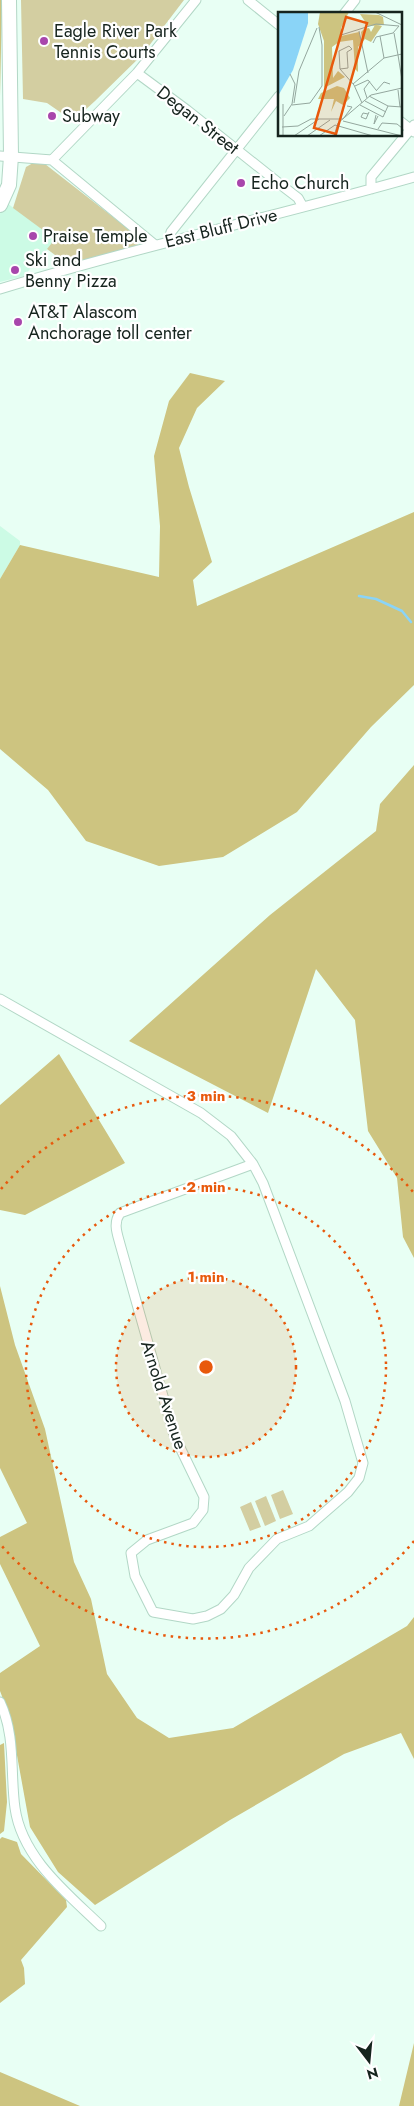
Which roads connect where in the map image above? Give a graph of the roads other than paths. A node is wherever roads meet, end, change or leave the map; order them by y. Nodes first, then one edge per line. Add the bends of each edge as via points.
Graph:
1 (9, 0) edge
2 (196, 0) edge
3 (248, 0) edge
4 (355, 0) edge
5 (346, 12) edge
6 (278, 24) edge
7 (137, 74) junction
8 (278, 97) edge
9 (402, 122) edge
10 (413, 129) edge
11 (237, 149) junction
12 (5, 156) edge
13 (52, 160) junction
14 (414, 177) edge
15 (371, 189) junction
16 (0, 206) edge
17 (303, 207) junction
18 (169, 241) junction
19 (155, 245) junction
20 (0, 279) edge
21 (4, 288) edge
22 (0, 999) edge
23 (253, 1164) junction
24 (0, 1702) edge
25 (101, 1926) dead end

1 - 12 main road
2 - 7 street
3 - 6 street
4 - 5 street
7 - 11 street, Degan Street
7 - 13 street
8 - 11 street
9 - 10 street
10 - 15 street via 371,177
11 - 17 street, Degan Street via 298,198
11 - 18 street via 171,232
12 - 13 street
12 - 16 main road via 8,184
13 - 19 street
14 - 15 street, East Bluff Drive
15 - 17 street, East Bluff Drive
17 - 18 street, East Bluff Drive
18 - 19 street, East Bluff Drive
19 - 21 street, East Bluff Drive
20 - 21 street
22 - 23 street, Arnold Avenue via 201,1113 231,1136
23 - 23 street, Arnold Avenue via 345,1401 363,1463 359,1478 348,1492 308,1526 277,1539 249,1568 234,1595 221,1609 194,1619 153,1612 135,1576 131,1553 146,1540 193,1523 203,1510 204,1497 174,1435 115,1226 116,1219 120,1213
24 - 25 street via 8,1728 20,1830 41,1866

